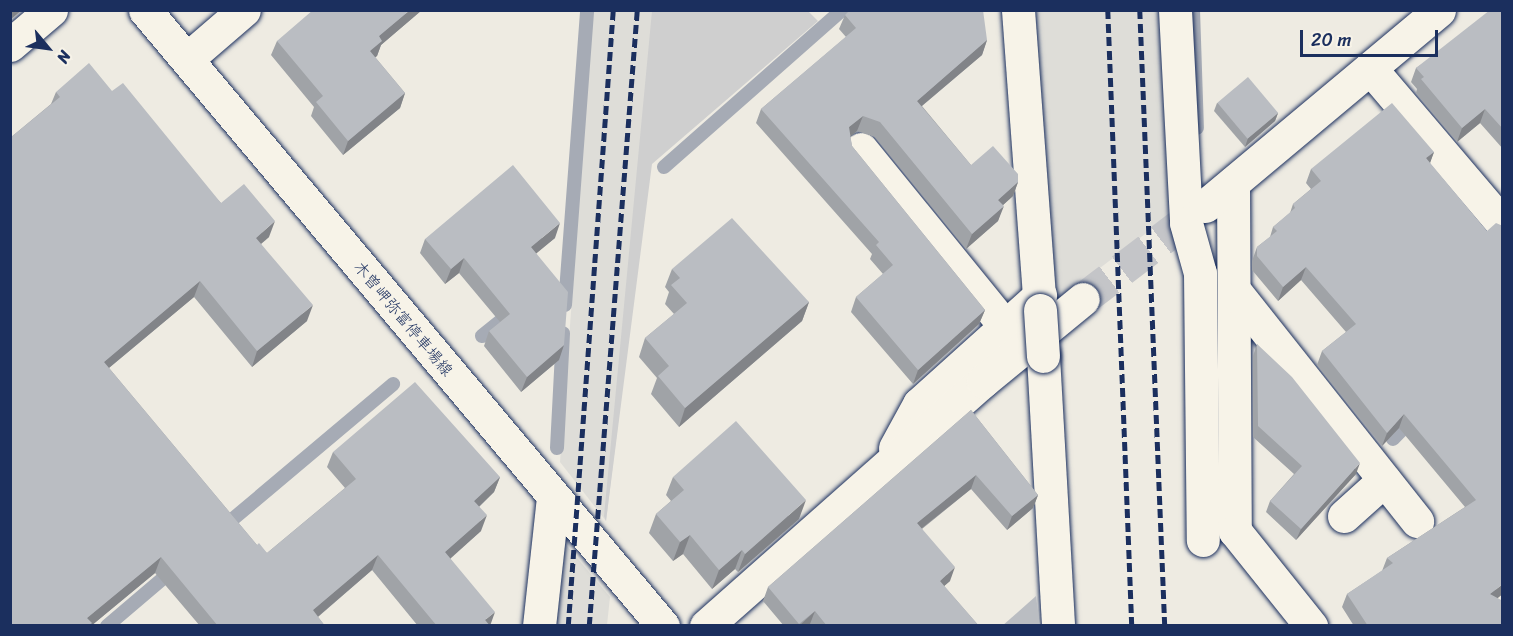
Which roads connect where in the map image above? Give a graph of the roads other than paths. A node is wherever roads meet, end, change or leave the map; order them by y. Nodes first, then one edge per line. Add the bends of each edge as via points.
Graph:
1 (51, 10) edge
2 (145, 10) edge
3 (244, 10) edge
4 (1018, 10) edge
5 (1175, 10) edge
6 (1439, 10) edge
7 (10, 45) edge
8 (187, 59) junction
9 (1370, 68) junction
10 (861, 149) dead end
11 (1233, 183) junction
12 (1205, 206) tunnel mouth
13 (1503, 223) edge
14 (1234, 290) junction
15 (1083, 299) tunnel mouth
16 (1040, 303) junction
17 (1005, 326) junction
18 (883, 470) junction
19 (1384, 480) junction
20 (553, 498) junction
21 (1344, 516) dead end
22 (1417, 521) dead end
23 (1203, 540) dead end
24 (539, 626) edge
25 (663, 626) edge
26 (706, 626) edge
27 (1058, 626) edge
28 (1311, 626) edge

1 - 7 street
2 - 8 street, 木曽岬弥富停車場線
3 - 8 street
4 - 16 street
5 - 23 street via 1186,223 1200,273
6 - 9 street
8 - 20 street, 木曽岬弥富停車場線
9 - 11 street
9 - 13 street
10 - 17 street
11 - 12 street
11 - 14 street
14 - 19 street
14 - 28 street via 1235,531
15 - 18 street
16 - 17 street
16 - 27 street, bridge
17 - 18 street via 919,404
18 - 26 street
19 - 21 street
19 - 22 street
20 - 24 street
20 - 25 street, 木曽岬弥富停車場線

